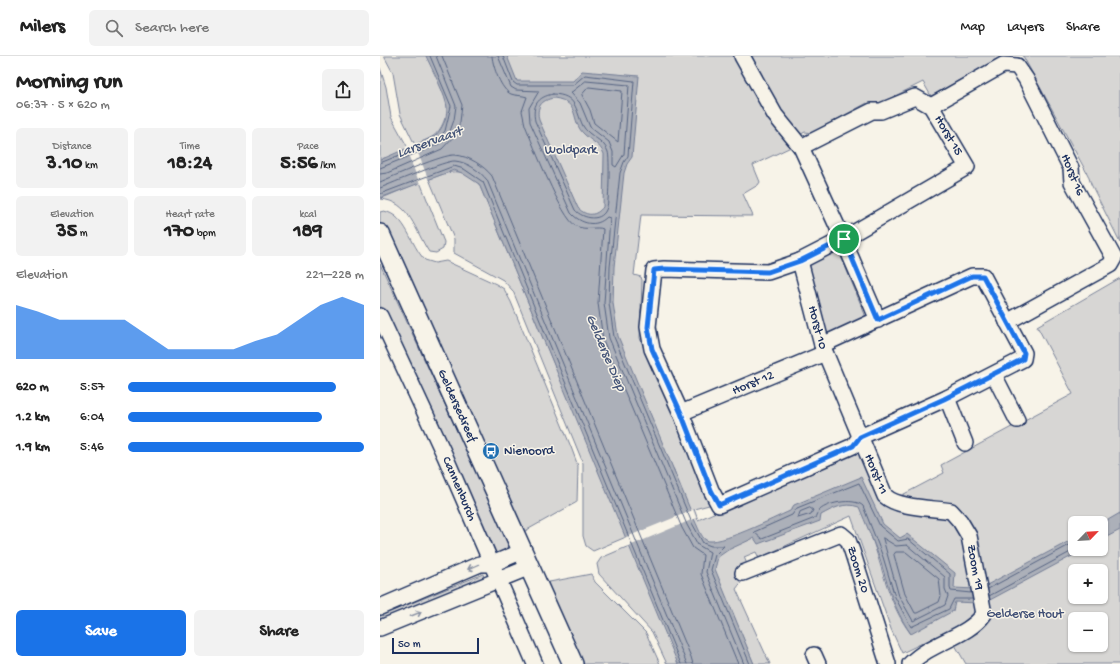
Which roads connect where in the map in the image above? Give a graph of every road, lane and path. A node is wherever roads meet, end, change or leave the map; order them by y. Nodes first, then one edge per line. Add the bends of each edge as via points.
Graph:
1 (742, 56) edge
2 (931, 106) junction
3 (801, 147) junction
4 (380, 234) edge
5 (844, 239) junction
6 (380, 253) edge
7 (800, 261) junction
8 (380, 316) edge
9 (878, 320) junction
10 (1008, 322) junction
11 (824, 349) junction
12 (994, 374) junction
13 (947, 398) junction
14 (681, 413) junction
15 (1017, 420) dead end
16 (860, 437) junction
17 (965, 443) dead end
18 (900, 504) joint
19 (523, 561) junction
20 (492, 564) junction
21 (743, 573) dead end
22 (500, 580) junction
23 (380, 607) edge
24 (380, 628) edge
25 (535, 664) edge
26 (564, 664) edge
27 (573, 664) edge
28 (888, 664) edge
29 (910, 664) edge

1 - 3 street via 775,114
2 - 3 street, Horst 15 via 915,97 880,111 872,111
2 - 5 street, Horst 15 via 967,167
2 - 10 street, Horst 16 via 1003,65 1017,66 1071,168 1072,182 1114,258 1110,265
3 - 5 street
4 - 19 main road, Geldersedreef
5 - 7 street
5 - 9 street
6 - 19 main road, Geldersedreef
7 - 11 street, Horst 10
7 - 14 street via 768,272 654,270 648,327 652,349
8 - 20 street, Cannenburch
9 - 10 street, Horst 12 via 972,276 983,276
9 - 11 street, Horst 12
10 - 12 street, Horst 11 via 1024,353 1023,359
11 - 14 street, Horst 12
11 - 16 street, Horst 10
12 - 13 street, Horst 11
12 - 15 street
13 - 16 street, Horst 11
13 - 17 street
14 - 16 street, Horst 11 via 719,505 853,446
16 - 18 street, Horst 11 via 885,496
18 - 29 street, Zoom 19 via 951,510 960,521 968,536 985,610 977,623 935,645
19 - 20 street
19 - 22 street
19 - 26 main road, Geldersedreef
19 - 27 main road, Geldersedreef
20 - 22 street, Cannenburch
20 -> 23 street via 480,564
21 - 28 street, Zoom 20 via 841,534 848,540 852,551
24 -> 22 street
22 - 25 street, Cannenburch

